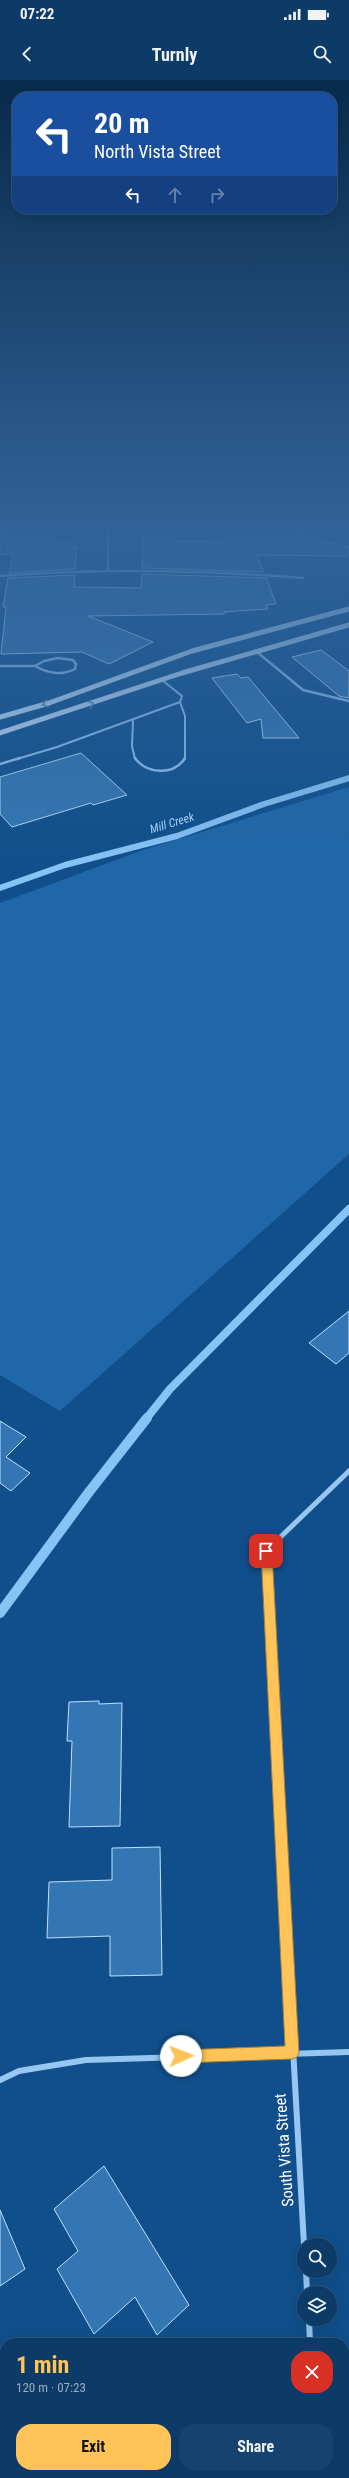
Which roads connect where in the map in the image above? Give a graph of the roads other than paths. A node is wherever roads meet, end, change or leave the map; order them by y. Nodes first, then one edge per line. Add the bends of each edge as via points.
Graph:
1 (233, 640) edge
2 (300, 640) edge
3 (257, 652) junction
4 (0, 666) edge
5 (34, 666) junction
6 (162, 680) junction
7 (349, 700) edge
8 (180, 702) junction
9 (0, 717) edge
10 (133, 721) junction
11 (0, 733) edge
12 (0, 764) edge
13 (349, 1471) edge
14 (349, 2052) edge
15 (292, 2053) junction
16 (0, 2080) edge
17 (304, 2238) edge
18 (309, 2326) edge
19 (310, 2338) edge

1 -> 9 street via 192,651 49,703
2 - 3 street
3 - 6 street
3 - 7 street via 304,690
4 - 5 street
5 - 5 street via 45,672 58,673 69,672 75,669 76,664 72,660 52,658
6 - 8 lane via 182,696
11 -> 6 street
8 - 10 lane
8 - 10 lane via 185,716 185,759 181,764 162,770 145,769 133,753
10 - 12 lane
13 - 15 street, South Vista Street via 266,1551
14 - 15 street
15 - 16 street via 86,2060 19,2071
15 - 17 street, South Vista Street
18 - 19 street

